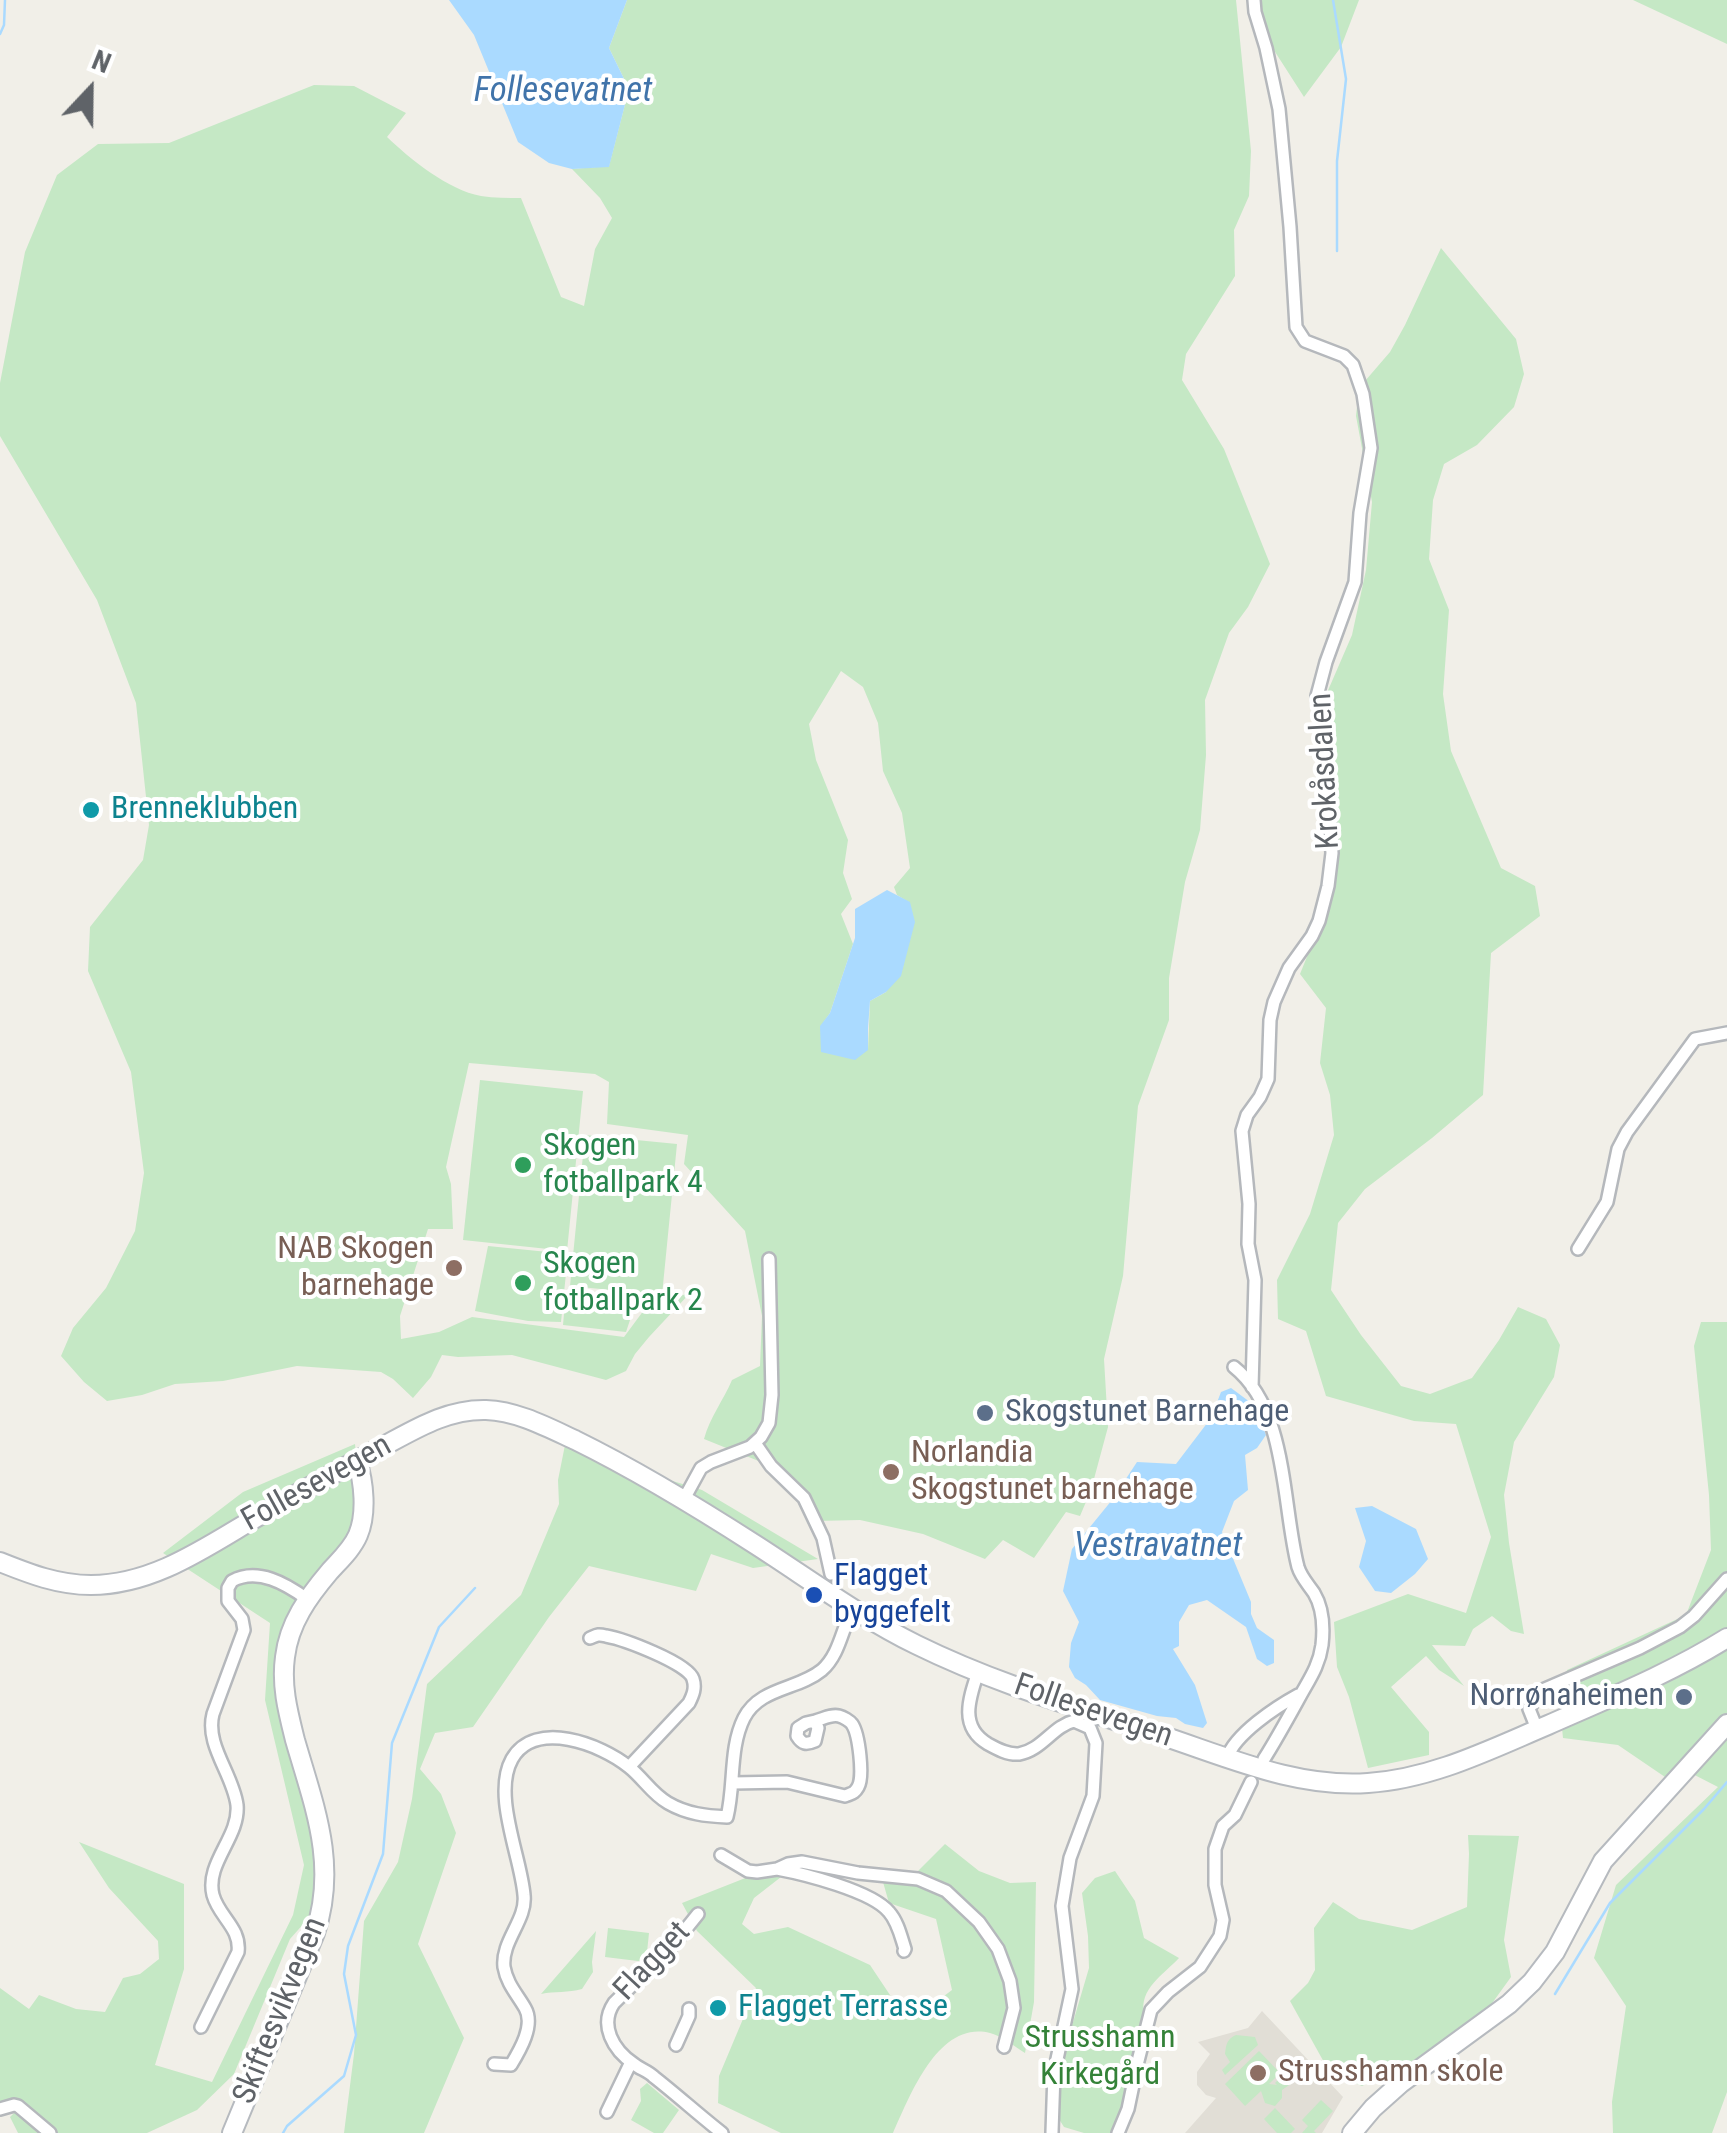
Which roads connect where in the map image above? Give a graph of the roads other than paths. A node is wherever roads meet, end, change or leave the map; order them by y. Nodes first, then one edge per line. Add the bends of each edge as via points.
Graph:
1 (1254, 0) edge
2 (1727, 1033) edge
3 (1578, 1249) dead end
4 (769, 1260) dead end
5 (1234, 1368) dead end
6 (1252, 1386) junction
7 (755, 1443) junction
8 (349, 1465) junction
9 (684, 1499) junction
10 (0, 1562) edge
11 (832, 1574) dead end
12 (1727, 1579) edge
13 (307, 1599) junction
14 (853, 1608) junction
15 (590, 1638) dead end
16 (1727, 1638) edge
17 (978, 1672) junction
18 (1302, 1693) junction
19 (815, 1722) dead end
20 (1727, 1724) edge
21 (1537, 1730) junction
22 (1227, 1758) junction
23 (1264, 1760) dead end
24 (629, 1766) junction
25 (1251, 1782) dead end
26 (733, 1783) junction
27 (721, 1856) dead end
28 (777, 1869) junction
29 (698, 1914) dead end
30 (904, 1951) dead end
31 (689, 2009) dead end
32 (201, 2027) dead end
33 (676, 2045) dead end
34 (1004, 2047) dead end
35 (630, 2062) junction
36 (494, 2064) dead end
37 (0, 2109) edge
38 (607, 2112) dead end
39 (50, 2133) edge
40 (232, 2133) edge
41 (722, 2133) edge
42 (1052, 2133) edge
43 (1118, 2133) edge
44 (1352, 2133) edge

1 - 6 street, Krokåsdalen via 1279,109 1296,327 1310,345 1353,365 1371,448 1355,582 1317,696 1326,747 1328,886 1320,921 1278,992 1268,1078 1242,1131 1255,1280
2 - 3 street via 1694,1038 1626,1132 1607,1202
4 - 7 street via 770,1424
5 - 6 street, Krokåsdalen
6 - 18 street, Krokåsdalen via 1278,1449 1299,1570 1322,1610 1319,1660
7 - 9 street via 701,1468
7 - 11 street via 804,1498
8 - 9 main road, Follesevegen via 434,1419 494,1410 565,1436
8 - 10 main road, Follesevegen via 181,1561 124,1582 68,1584
8 - 13 main road, Skiftesvikvegen via 363,1488 358,1537
9 - 14 main road, Follesevegen
12 - 21 street via 1680,1627 1536,1695 1529,1709
13 - 32 street, Skiftesvikvegen via 268,1578 244,1576 228,1588 244,1630 211,1728 237,1810 212,1881 217,1904 240,1941
13 - 40 main road, Skiftesvikvegen via 289,1636 283,1681 323,1843 324,1904
14 - 17 main road, Follesevegen
14 - 26 street via 822,1670 749,1710
15 - 24 street via 602,1635 638,1647 693,1679 689,1703
16 - 21 main road, Follesevegen
17 - 22 main road, Follesevegen
17 - 42 street via 968,1719 981,1740 1021,1753 1074,1721 1090,1728 1096,1742 1093,1796 1070,1858 1062,1906 1072,1989 1054,2072
18 - 22 street via 1275,1708
18 - 23 street, Krokåsdalen
19 - 26 street via 840,1716 853,1724 862,1777 851,1794 787,1782
20 - 44 main road via 1603,1861 1532,1982 1401,2083
21 - 22 main road, Follesevegen via 1439,1769 1380,1782 1304,1780
24 - 26 street via 670,1804 700,1815 728,1817
24 - 36 street via 587,1744 551,1738 524,1746 510,1762 506,1800 525,1901 504,1964 529,2018 510,2064
25 - 43 street via 1214,1849 1220,1936 1200,1967 1151,2010
27 - 28 street via 748,1871
28 - 30 street via 877,1901 894,1918
28 - 34 street via 802,1862 918,1879 956,1898 998,1949 1010,1981 1014,2008
29 - 35 street, Flagget via 608,2013 612,2039
31 - 33 street
35 - 38 street
35 - 41 street, Flagget
37 - 39 street via 14,2104

